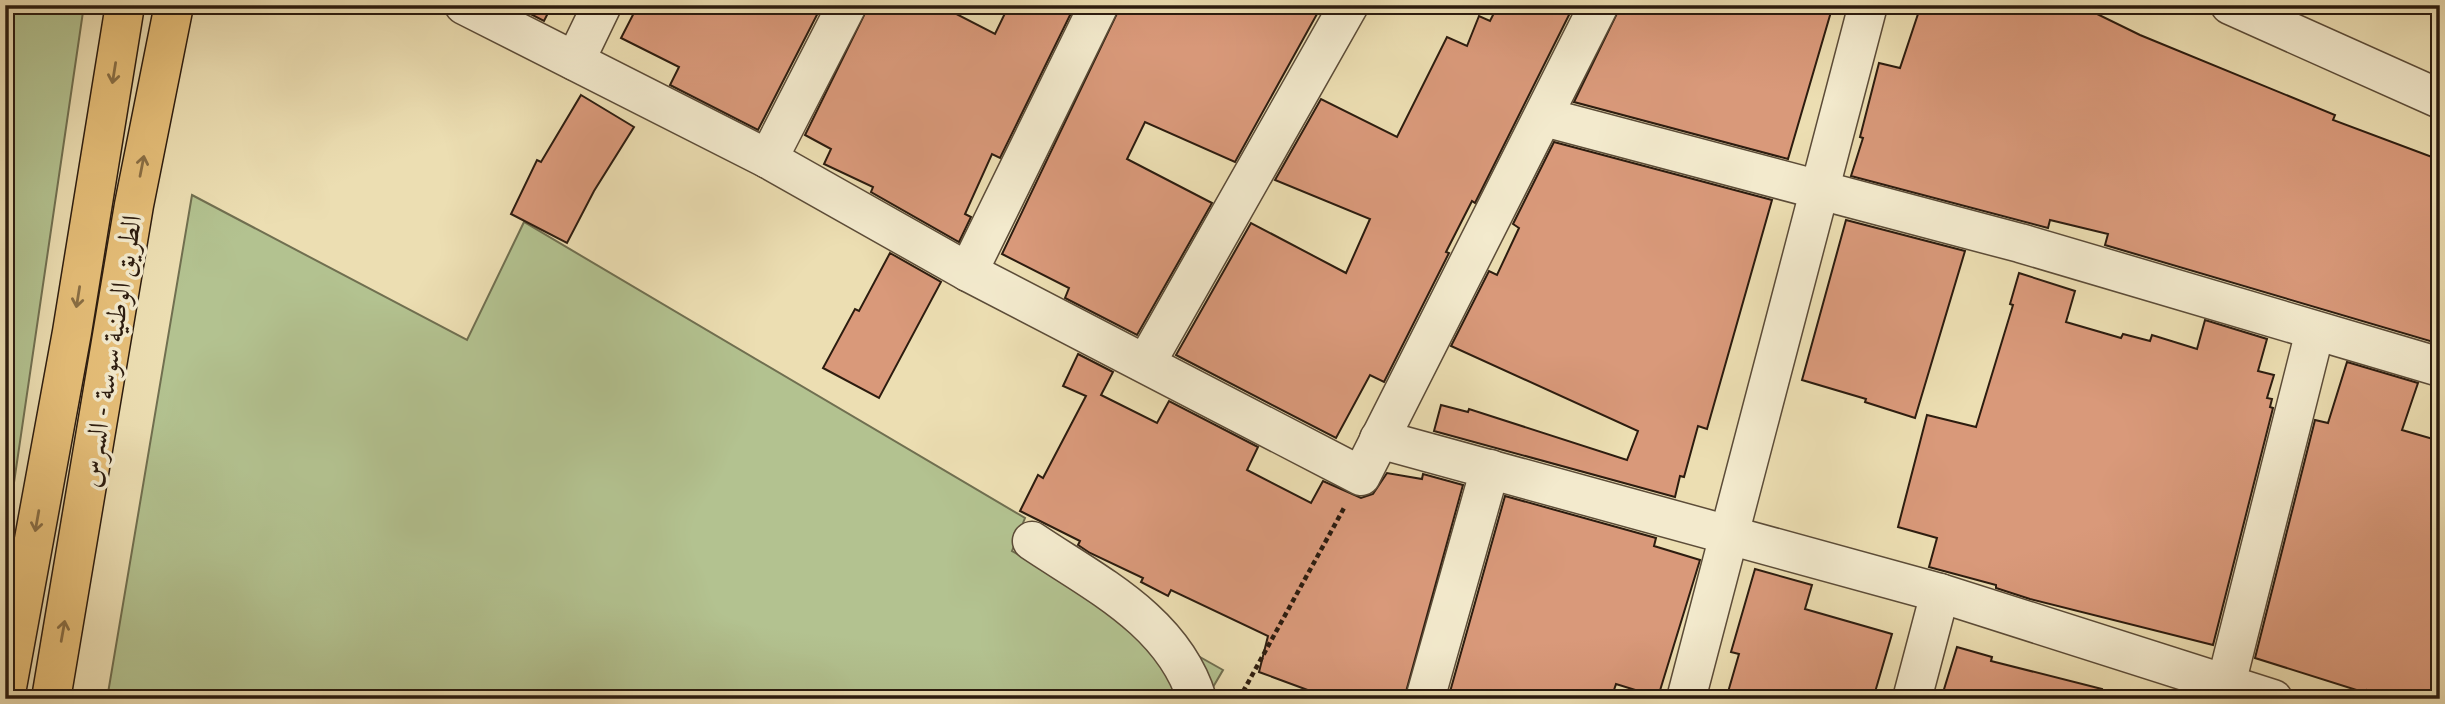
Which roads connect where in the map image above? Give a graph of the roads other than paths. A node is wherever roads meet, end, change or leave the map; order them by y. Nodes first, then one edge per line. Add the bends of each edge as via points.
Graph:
1 (125, 5) edge
2 (174, 5) edge
3 (464, 5) edge
4 (602, 5) edge
5 (847, 5) edge
6 (1099, 5) edge
7 (1349, 5) edge
8 (1599, 5) edge
9 (1868, 5) edge
10 (2230, 5) edge
11 (575, 61) junction
12 (2440, 99) edge
13 (1544, 117) junction
14 (768, 159) junction
15 (1819, 191) junction
16 (968, 272) junction
17 (2315, 331) junction
18 (1146, 363) junction
19 (2440, 367) edge
20 (1379, 439) junction
21 (1490, 469) junction
22 (1728, 533) junction
23 (1032, 541) dead end
24 (1940, 593) junction
25 (2226, 684) junction
26 (5, 698) edge
27 (51, 699) edge
28 (1197, 699) edge
29 (1425, 699) edge
30 (1686, 699) edge
31 (1912, 699) edge
32 (2273, 699) edge

1 -> 26 main road, الطريق الوطنية سوسة - السرس via 72,332
27 -> 2 main road, الطريق الوطنية سوسة - السرس via 134,205
3 - 11 street
4 - 11 street
5 - 14 street
6 - 16 street
7 - 18 street
8 - 13 street
9 - 15 street
10 - 12 street
11 - 14 street
13 - 15 street
13 - 20 street
14 - 16 street
15 - 17 street via 2021,243
15 - 22 street
16 - 18 street
17 - 19 street
17 - 25 street
18 - 20 street via 1361,476
20 - 21 street
21 - 22 street
21 - 29 street
22 - 24 street
22 - 30 street
23 - 28 street via 1128,606 1170,643 1188,670
24 - 25 street
24 - 31 street
25 - 32 street

